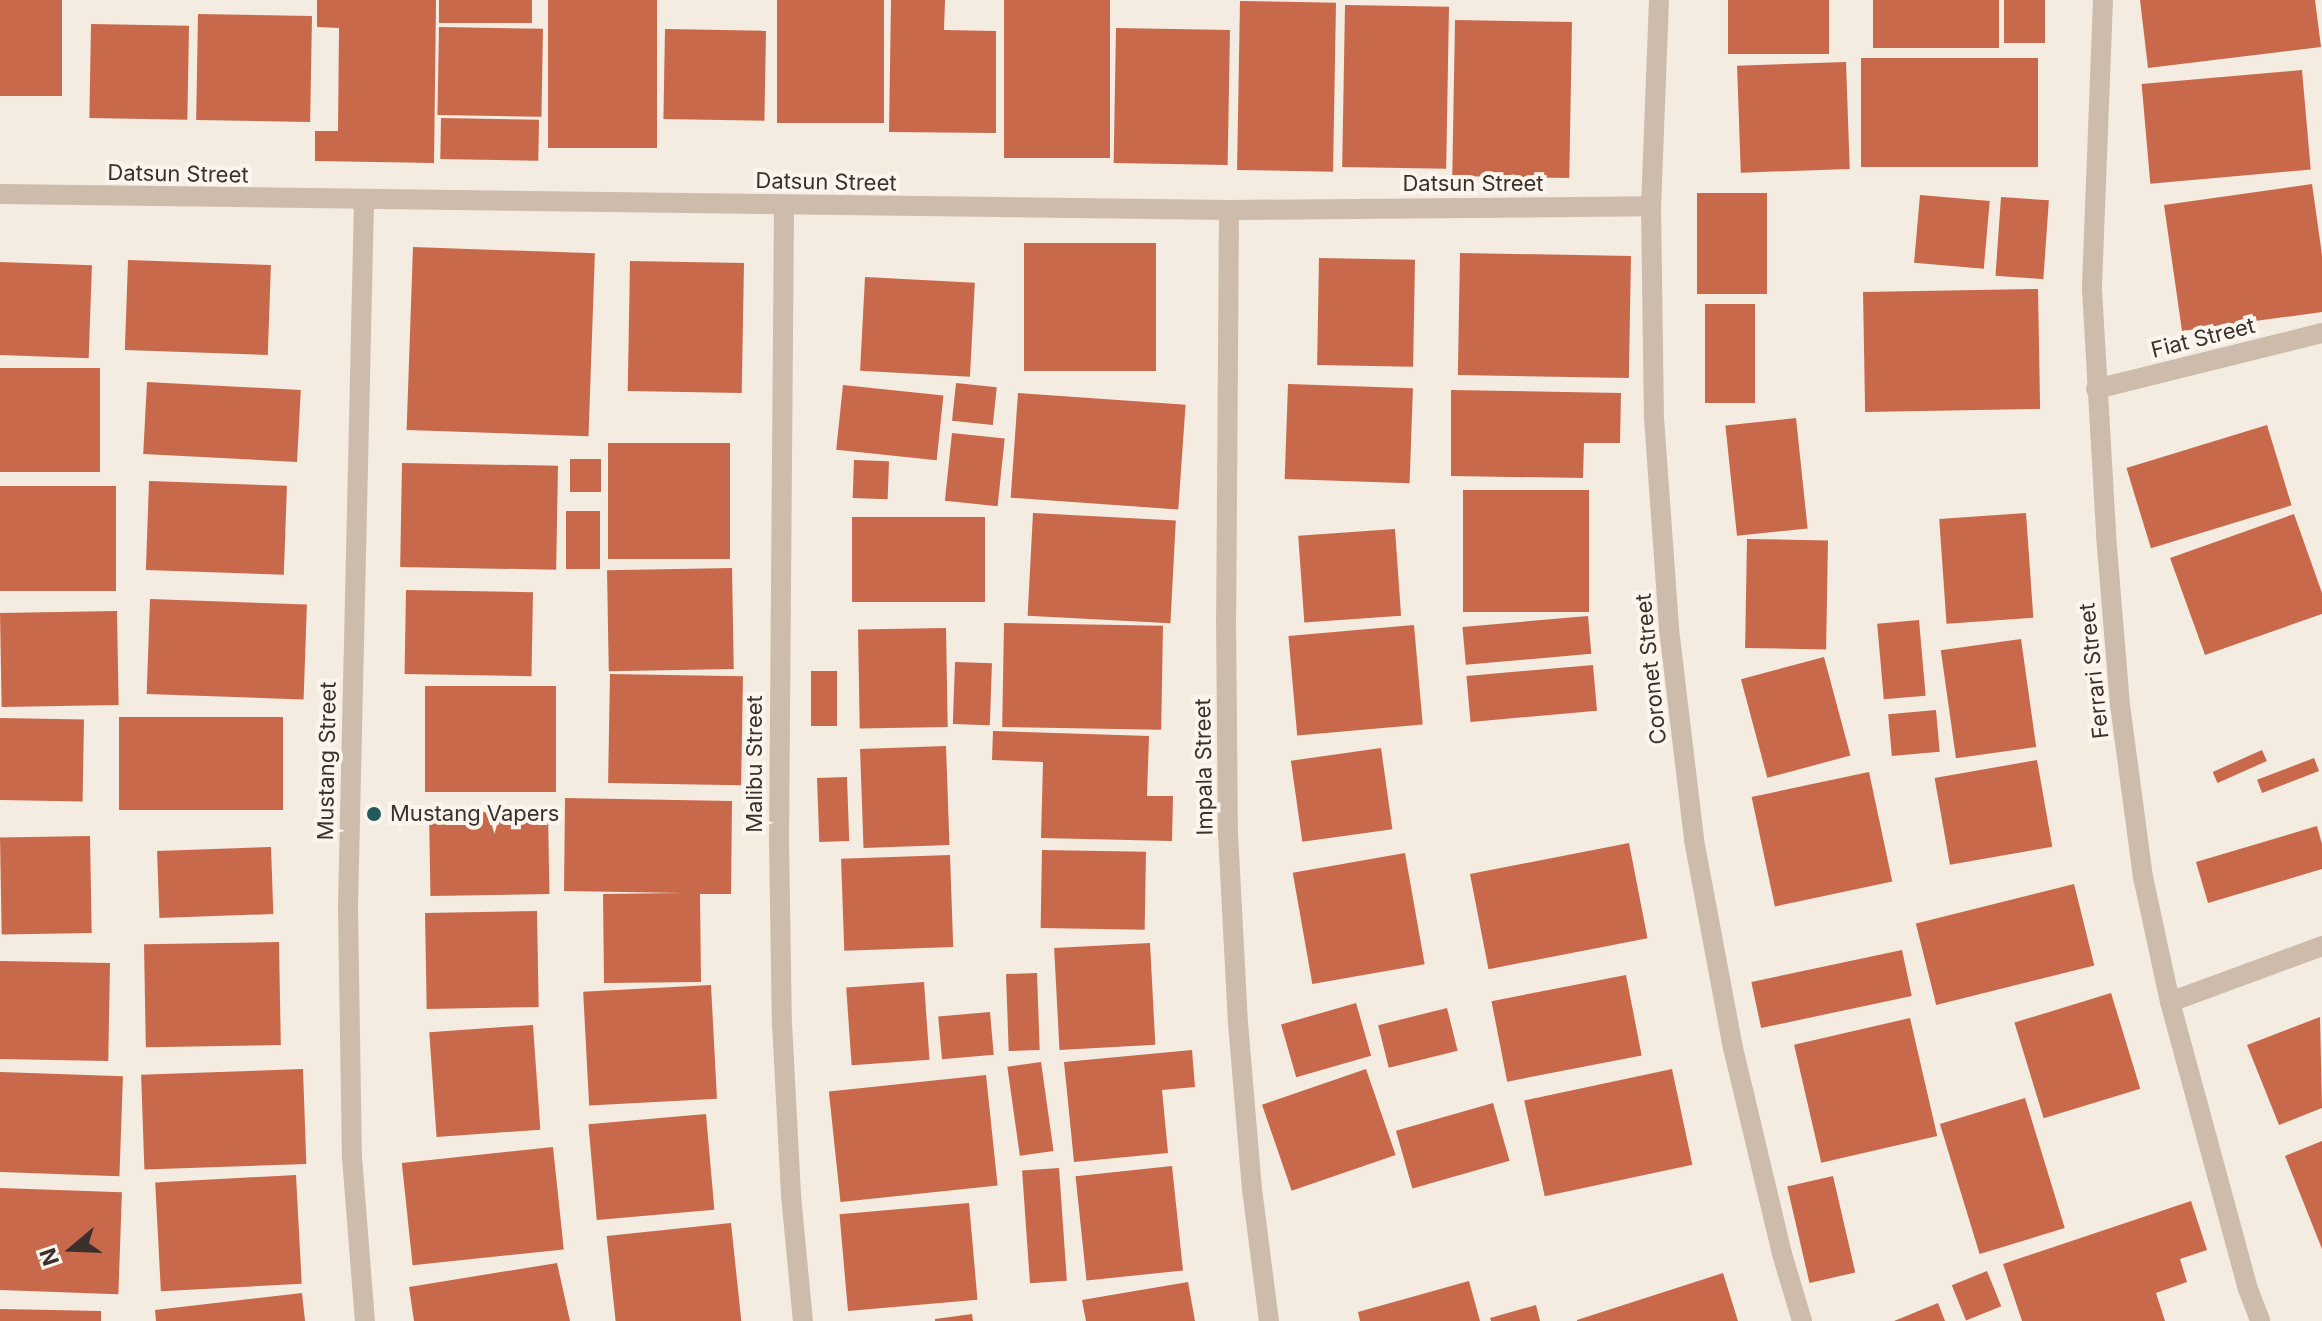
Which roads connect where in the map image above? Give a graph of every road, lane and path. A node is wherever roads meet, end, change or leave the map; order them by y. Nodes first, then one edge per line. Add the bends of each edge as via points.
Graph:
1 (1659, 0) edge
2 (2103, 0) edge
3 (0, 194) edge
4 (364, 201) junction
5 (784, 206) junction
6 (1651, 206) junction
7 (1229, 210) junction
8 (2322, 333) edge
9 (2096, 389) junction
10 (2322, 946) edge
11 (2170, 1002) junction
12 (365, 1321) edge
13 (803, 1321) edge
14 (1269, 1321) edge
15 (1802, 1321) edge
16 (2260, 1321) edge

1 - 6 street, Coronet Street
2 - 9 street, Ferrari Street via 2092,289
3 - 4 street, Datsun Street
4 - 5 street, Datsun Street
4 - 12 street, Mustang Street via 348,908 352,1157
5 - 7 street, Datsun Street
5 - 13 street, Malibu Street via 782,1023
6 - 7 street, Datsun Street
6 - 15 street, Coronet Street via 1654,418 1667,614 1694,840 1733,1048
7 - 14 street, Impala Street via 1228,833 1240,1053
8 - 9 street, Fiat Street
9 - 11 street, Ferrari Street via 2120,705 2143,877
10 - 11 street
11 - 16 street, Ferrari Street

